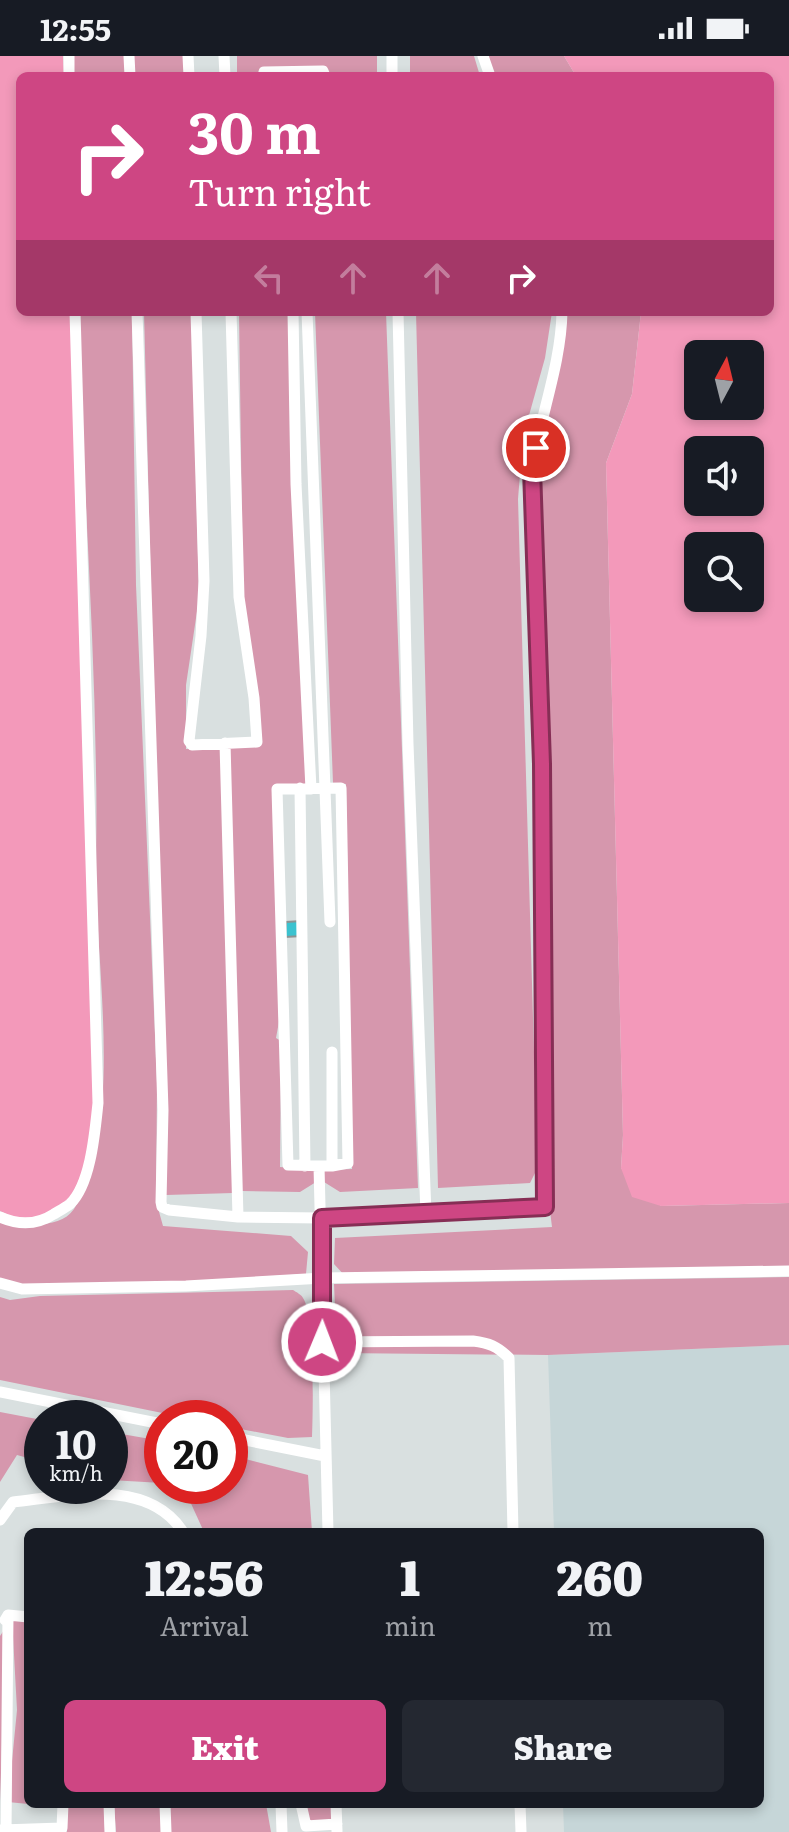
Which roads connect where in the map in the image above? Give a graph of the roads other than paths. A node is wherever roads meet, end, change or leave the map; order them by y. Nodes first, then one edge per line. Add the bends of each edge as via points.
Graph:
1 (264, 72) edge
2 (323, 72) edge
3 (75, 316) edge
4 (137, 316) edge
5 (196, 316) edge
6 (231, 316) edge
7 (293, 316) edge
8 (307, 316) edge
9 (398, 316) edge
10 (561, 316) edge
11 (225, 743) junction
12 (306, 788) junction
13 (327, 788) junction
14 (330, 922) dead end
15 (332, 1052) dead end
16 (305, 1166) junction
17 (319, 1166) junction
18 (332, 1166) junction
19 (426, 1214) junction
20 (0, 1217) edge
21 (238, 1217) junction
22 (322, 1218) junction
23 (789, 1271) edge
24 (323, 1278) junction
25 (0, 1283) edge
26 (322, 1342) junction
27 (0, 1392) edge
28 (144, 1420) edge
29 (248, 1441) edge
30 (325, 1456) junction
31 (0, 1520) edge
32 (180, 1528) edge
33 (328, 1528) edge
34 (513, 1528) edge
35 (8, 1615) junction
36 (24, 1617) edge
37 (0, 1627) edge
38 (63, 1808) edge
39 (109, 1808) edge
40 (165, 1808) edge
41 (281, 1808) edge
42 (302, 1808) edge
43 (336, 1808) edge
44 (520, 1808) edge
45 (337, 1828) edge
46 (4, 1831) edge
47 (110, 1832) edge
48 (166, 1832) edge
49 (282, 1832) edge
50 (521, 1832) edge

1 - 2 lane
3 - 20 lane via 98,1103 84,1180 71,1203 33,1223
4 - 21 lane via 163,1110 161,1202 167,1210
5 - 11 lane via 204,581 189,741
6 - 11 lane via 239,597 257,742
7 - 12 lane
8 - 13 lane
9 - 19 lane
10 - 19 lane via 532,469 542,764 545,1207
11 - 21 lane
12 - 13 lane
12 - 16 lane
12 - 16 lane via 277,789 286,1162
13 - 14 lane
13 - 18 lane via 341,788 348,1163
15 - 18 lane
16 - 17 lane
17 - 18 lane
17 - 22 lane
19 - 22 lane
21 - 22 lane
22 - 24 lane
23 - 24 lane
24 - 25 lane via 22,1289
24 - 26 lane
26 - 30 lane
26 - 34 lane via 473,1341 499,1348 509,1358
27 - 28 lane
29 - 30 lane
30 - 33 lane
31 - 32 lane via 13,1502 88,1493 146,1500
35 - 36 lane
35 - 37 lane
35 - 46 lane
38 - 46 lane via 62,1828
39 - 47 lane
40 - 48 lane
41 - 49 lane
42 - 45 lane via 306,1826
43 - 45 lane
44 - 50 lane

